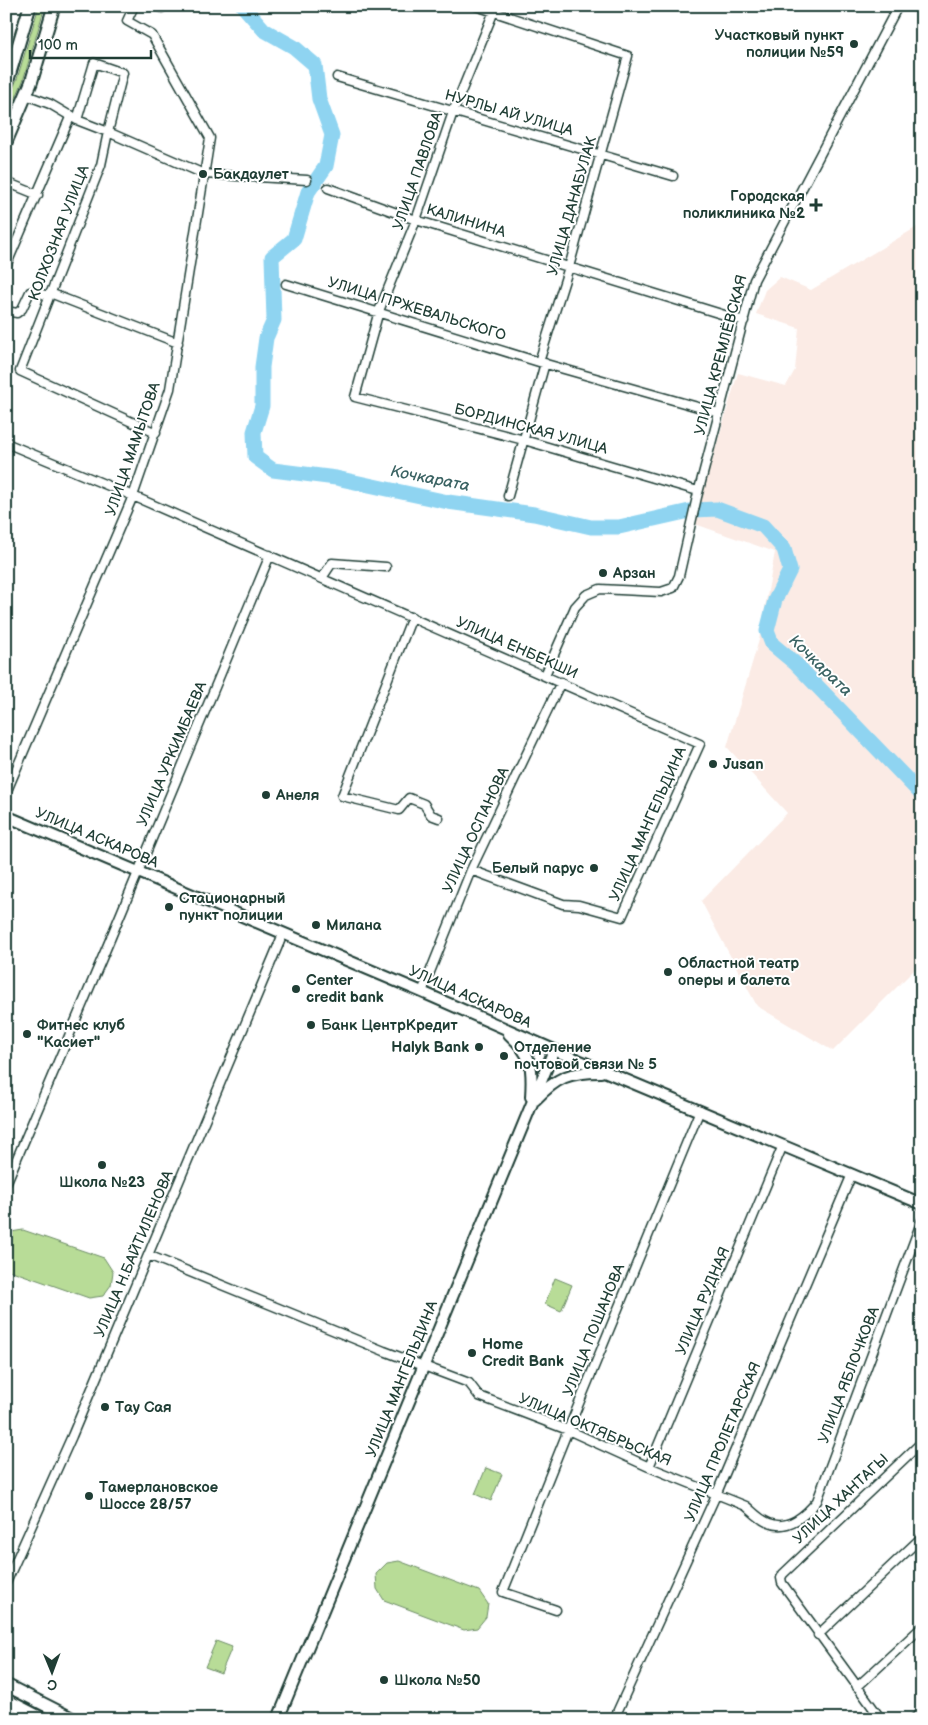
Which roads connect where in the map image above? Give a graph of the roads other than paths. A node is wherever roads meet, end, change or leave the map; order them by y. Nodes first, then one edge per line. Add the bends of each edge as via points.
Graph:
1 (30, 6) edge
2 (54, 6) edge
3 (134, 6) edge
4 (476, 6) edge
5 (898, 6) edge
6 (916, 6) edge
7 (494, 11) junction
8 (922, 12) edge
9 (337, 77) dead end
10 (6, 86) edge
11 (26, 95) junction
12 (453, 112) junction
13 (74, 118) junction
14 (108, 132) junction
15 (6, 142) edge
16 (601, 154) junction
17 (204, 174) junction
18 (673, 176) dead end
19 (306, 180) dead end
20 (6, 182) edge
21 (328, 188) dead end
22 (38, 195) junction
23 (416, 220) junction
24 (6, 266) edge
25 (569, 267) junction
26 (286, 284) dead end
27 (50, 294) junction
28 (6, 311) edge
29 (379, 311) junction
30 (744, 321) junction
31 (178, 343) junction
32 (542, 363) junction
33 (355, 397) joint
34 (719, 413) junction
35 (156, 433) junction
36 (524, 440) junction
37 (6, 443) edge
38 (698, 491) junction
39 (133, 496) junction
40 (508, 496) dead end
41 (270, 555) junction
42 (386, 568) dead end
43 (322, 578) junction
44 (412, 618) junction
45 (545, 675) junction
46 (561, 682) junction
47 (700, 744) joint
48 (6, 793) edge
49 (6, 816) edge
50 (438, 818) dead end
51 (471, 870) junction
52 (137, 871) junction
53 (283, 934) junction
54 (422, 992) junction
55 (503, 1028) junction
56 (554, 1050) junction
57 (607, 1072) junction
58 (531, 1104) junction
59 (700, 1110) junction
60 (783, 1145) junction
61 (852, 1174) junction
62 (6, 1184) edge
63 (922, 1204) edge
64 (922, 1220) edge
65 (148, 1255) junction
66 (424, 1365) junction
67 (568, 1430) junction
68 (922, 1442) edge
69 (649, 1467) junction
70 (716, 1495) junction
71 (783, 1525) joint
72 (922, 1537) edge
73 (6, 1583) edge
74 (556, 1610) dead end
75 (922, 1627) edge
76 (818, 1635) junction
77 (6, 1685) edge
78 (857, 1687) junction
79 (6, 1700) edge
80 (922, 1711) edge
81 (43, 1719) edge
82 (73, 1719) edge
83 (278, 1719) edge
84 (614, 1719) edge
85 (881, 1719) edge
86 (914, 1719) edge

1 - 10 main road
2 - 11 main road
3 - 17 street, УЛИЦА МАМЫТОВА via 127,21 152,35 210,138
4 - 7 street
5 - 30 street, УЛИЦА КРЕМЛЁВСКАЯ via 754,280
6 - 8 main road
7 - 12 street, УЛИЦА ПАВЛОВА
7 - 16 street, УЛИЦА ДАНАБУЛАК via 628,56
9 - 12 street, НУРЛЫ АЙ УЛИЦА
11 - 13 street
11 - 15 main road
12 - 16 street, НУРЛЫ АЙ УЛИЦА
12 - 23 street, УЛИЦА ПАВЛОВА
13 - 14 street
13 - 14 street, КОЛХОЗНАЯ УЛИЦА via 94,63 123,73
13 - 22 street
14 - 17 street
14 - 27 street, КОЛХОЗНАЯ УЛИЦА via 101,166
16 - 18 street, НУРЛЫ АЙ УЛИЦА
16 - 25 street, УЛИЦА ДАНАБУЛАК
17 - 19 street
17 - 31 street, УЛИЦА МАМЫТОВА
20 - 22 street
21 - 23 street, КАЛИНИНА
22 - 24 street
23 - 25 street, КАЛИНИНА
23 - 29 street, УЛИЦА ПАВЛОВА
25 - 30 street, КАЛИНИНА
25 - 32 street, УЛИЦА ДАНАБУЛАК
26 - 29 street, УЛИЦА ПРЖЕВАЛЬСКОГО
27 - 28 street via 30,292 17,313
27 - 31 street
27 - 35 street, КОЛХОЗНАЯ УЛИЦА via 20,371
29 - 32 street, УЛИЦА ПРЖЕВАЛЬСКОГО
29 - 33 street, УЛИЦА ПАВЛОВА
30 - 34 street, УЛИЦА КРЕМЛЁВСКАЯ
31 - 35 street, УЛИЦА МАМЫТОВА via 170,389
32 - 34 street, УЛИЦА ПРЖЕВАЛЬСКОГО
32 - 36 street, УЛИЦА ДАНАБУЛАК
33 - 36 street, БОРДИНСКАЯ УЛИЦА
34 - 38 street, УЛИЦА КРЕМЛЁВСКАЯ
35 - 39 street, УЛИЦА МАМЫТОВА
36 - 38 street, БОРДИНСКАЯ УЛИЦА
36 - 40 street, УЛИЦА ДАНАБУЛАК
37 - 39 street, УЛИЦА ЕНБЕКШИ
38 - 45 street, УЛИЦА КРЕМЛЁВСКАЯ via 679,576 673,588 661,592 600,589 586,595 575,607
39 - 41 street, УЛИЦА ЕНБЕКШИ
39 - 48 street, УЛИЦА МАМЫТОВА
41 - 43 street, УЛИЦА ЕНБЕКШИ
41 - 52 street, УЛИЦА УРКИМБАЕВА
42 - 43 street via 332,563
43 - 44 street, УЛИЦА ЕНБЕКШИ
44 - 45 street, УЛИЦА ЕНБЕКШИ
44 - 50 street via 342,796 399,810 409,798 424,804 431,815
45 - 46 street, УЛИЦА ЕНБЕКШИ
46 - 47 street, УЛИЦА ЕНБЕКШИ
46 - 51 street, УЛИЦА ОСПАНОВА
47 - 51 street, УЛИЦА МАНГЕЛЬДИНА via 622,917 563,904
49 - 52 main road, УЛИЦА АСКАРОВА
51 - 54 street, УЛИЦА ОСПАНОВА
52 - 53 main road, УЛИЦА АСКАРОВА
52 - 62 street, УЛИЦА УРКИМБАЕВА
53 - 54 main road, УЛИЦА АСКАРОВА
53 - 65 street, УЛИЦА Н.БАЙТИЛЕНОВА
54 - 55 main road, УЛИЦА АСКАРОВА
55 - 56 main road, УЛИЦА АСКАРОВА
55 - 58 main road via 525,1050 531,1064
56 - 57 main road, УЛИЦА АСКАРОВА
56 - 58 main road, УЛИЦА МАНГЕЛЬДИНА
57 - 58 main road via 585,1072 560,1078
57 - 59 main road, УЛИЦА АСКАРОВА
58 - 66 main road, УЛИЦА МАНГЕЛЬДИНА
59 - 60 main road, УЛИЦА АСКАРОВА
59 - 67 street, УЛИЦА ПОШАНОВА
60 - 61 main road, УЛИЦА АСКАРОВА
60 - 69 street, УЛИЦА РУДНАЯ
61 - 63 main road, УЛИЦА АСКАРОВА
61 - 70 street, УЛИЦА ПРОЛЕТАРСКАЯ
64 - 71 street, УЛИЦА ЯБЛОЧКОВА via 816,1501 808,1513
65 - 66 street, УЛИЦА ОКТЯБРЬСКАЯ
65 - 73 street, УЛИЦА Н.БАЙТИЛЕНОВА
66 - 67 street, УЛИЦА ОКТЯБРЬСКАЯ via 469,1383 479,1396
66 - 83 main road, УЛИЦА МАНГЕЛЬДИНА
67 - 69 street, УЛИЦА ОКТЯБРЬСКАЯ
67 - 74 street, УЛИЦА ПОШАНОВА via 503,1592
68 - 76 street, УЛИЦА ХАНТАГЫ via 782,1574 782,1583
69 - 70 street, УЛИЦА ОКТЯБРЬСКАЯ
70 - 71 street, УЛИЦА ОКТЯБРЬСКАЯ via 746,1506 770,1524
70 - 84 street, УЛИЦА ПРОЛЕТАРСКАЯ
72 - 76 street
75 - 78 street
76 - 78 street
77 - 82 main road
78 - 85 street
79 - 81 main road
80 - 86 street

